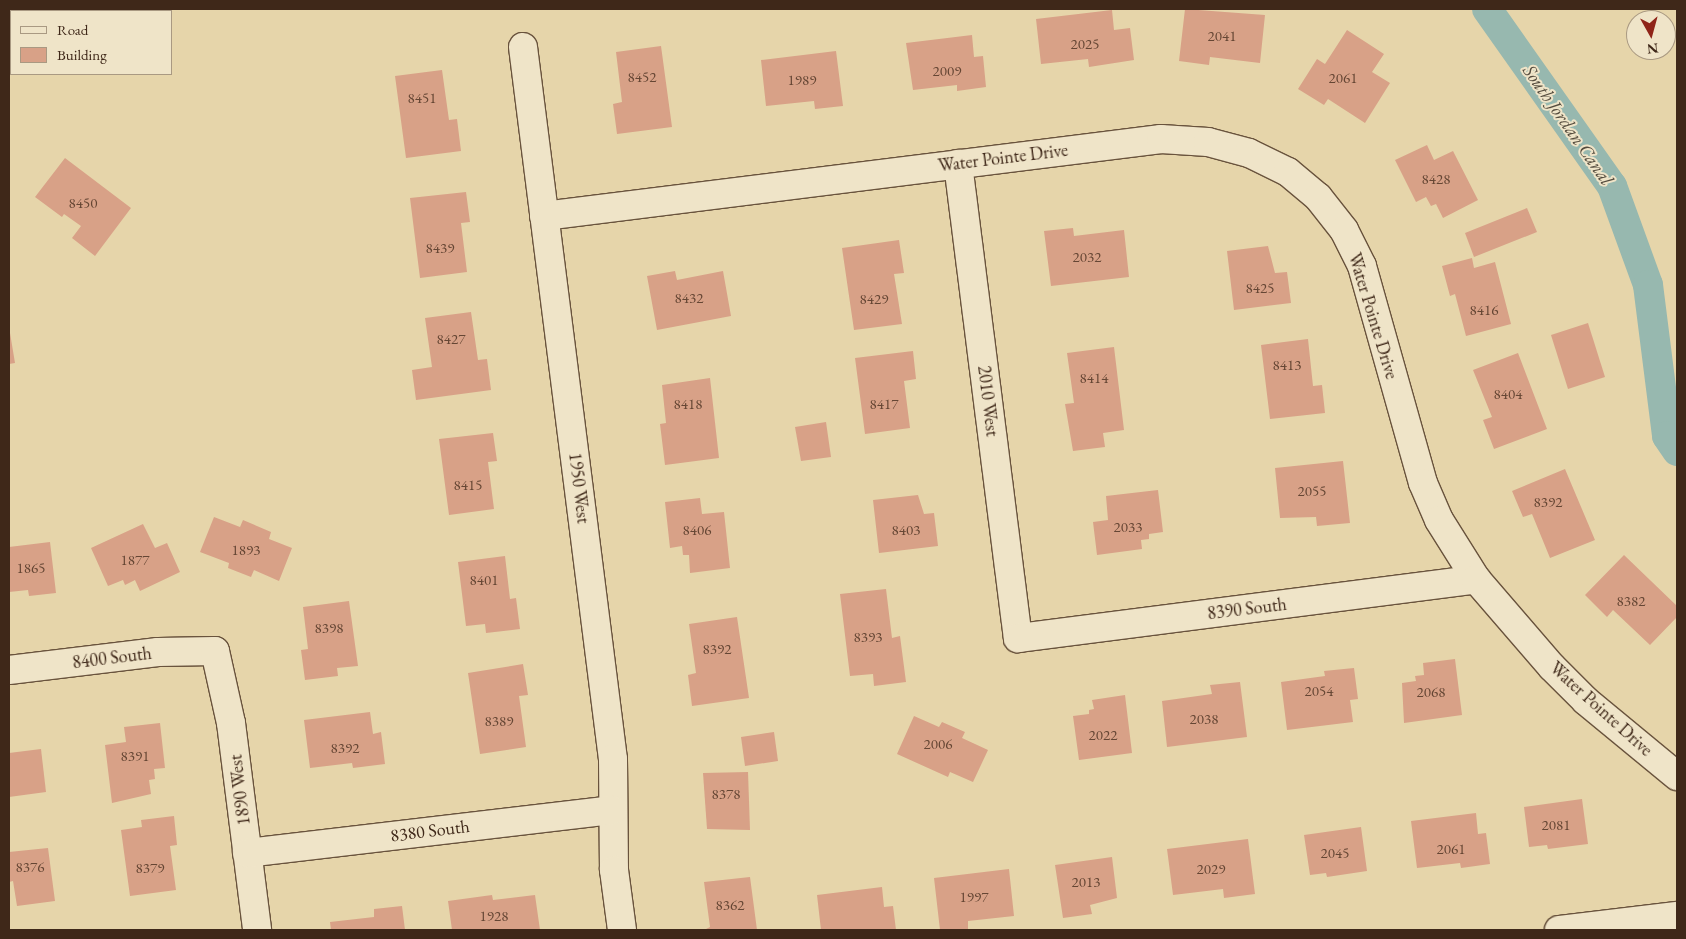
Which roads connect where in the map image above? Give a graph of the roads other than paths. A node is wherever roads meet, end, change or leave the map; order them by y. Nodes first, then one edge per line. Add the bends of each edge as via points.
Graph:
1 (523, 47) dead end
2 (958, 164) junction
3 (544, 216) junction
4 (1476, 579) junction
5 (1018, 638) joint
6 (215, 651) joint
7 (9, 670) edge
8 (1677, 776) edge
9 (612, 810) junction
10 (247, 853) junction
11 (1677, 916) edge
12 (257, 930) edge
13 (622, 930) edge
14 (1559, 930) edge

1 - 3 street, 1950 West
2 - 3 street, Water Pointe Drive
2 - 4 street, Water Pointe Drive via 1161,139 1208,142 1249,153 1288,172 1318,197 1344,230 1362,266 1423,483 1439,520
2 - 5 street, 2010 West
3 - 9 street, 1950 West via 612,750
4 - 5 street, 8390 South
4 - 8 street, Water Pointe Drive via 1586,701
6 - 7 street, 8400 South via 158,652
6 - 10 street, 1890 West via 231,723
9 - 10 street, 8380 South
9 - 13 street, 1950 West via 614,870
10 - 12 street, 1890 West
11 - 14 street

